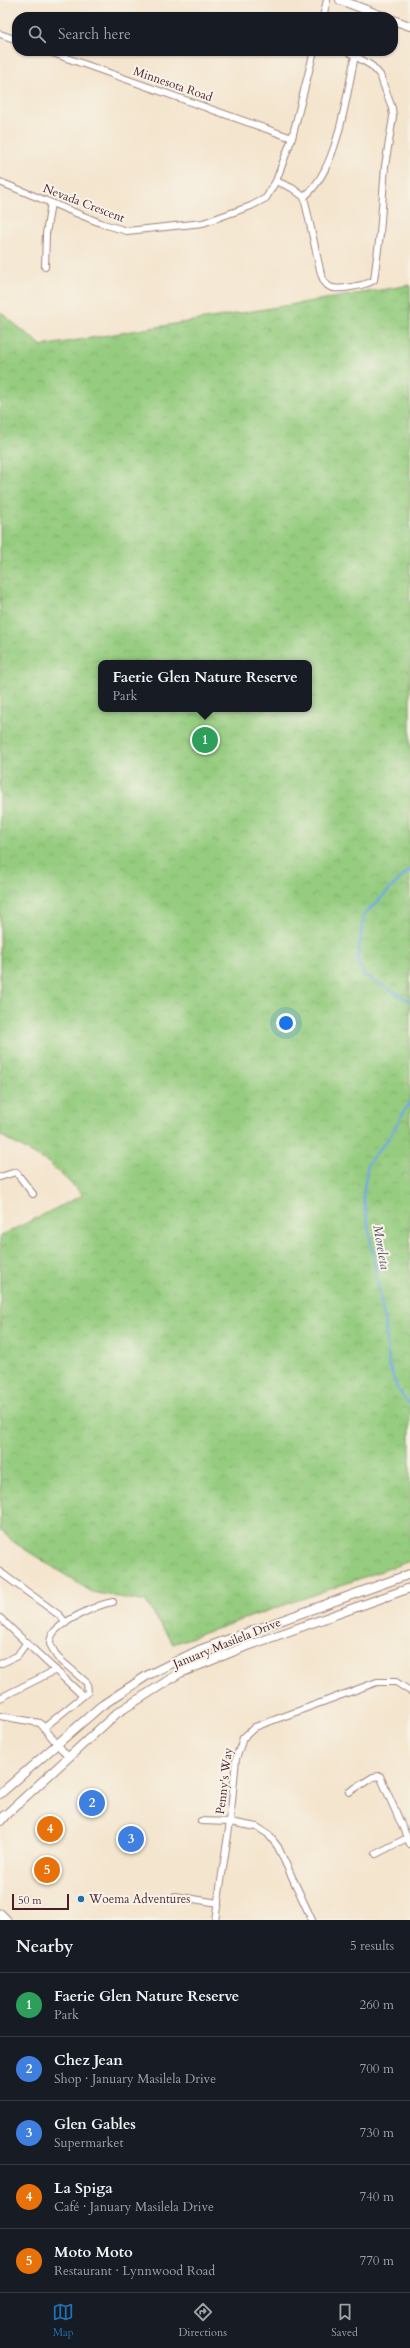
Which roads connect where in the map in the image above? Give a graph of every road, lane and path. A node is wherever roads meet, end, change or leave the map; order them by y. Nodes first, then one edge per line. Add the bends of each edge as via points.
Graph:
1 (327, 0) edge
2 (340, 0) edge
3 (324, 12) edge
4 (372, 12) edge
5 (398, 22) edge
6 (410, 26) edge
7 (0, 34) edge
8 (12, 38) edge
9 (61, 56) edge
10 (313, 56) edge
11 (355, 56) joint
12 (292, 138) junction
13 (276, 181) junction
14 (0, 182) edge
15 (304, 197) junction
16 (51, 203) junction
17 (45, 267) dead end
18 (0, 1177) edge
19 (33, 1194) dead end
20 (0, 1572) edge
21 (410, 1574) edge
22 (410, 1588) edge
23 (113, 1602) dead end
24 (0, 1618) edge
25 (6, 1623) junction
26 (66, 1623) junction
27 (0, 1627) edge
28 (27, 1642) junction
29 (0, 1664) edge
30 (56, 1670) junction
31 (410, 1691) edge
32 (83, 1696) junction
33 (0, 1698) edge
34 (0, 1716) edge
35 (45, 1727) junction
36 (58, 1744) junction
37 (68, 1757) junction
38 (349, 1792) dead end
39 (0, 1794) edge
40 (1, 1819) edge
41 (201, 1821) dead end
42 (230, 1822) junction
43 (409, 1841) edge
44 (376, 1854) dead end
45 (175, 1896) dead end
46 (218, 1903) junction
47 (0, 1914) edge
48 (6, 1920) edge
49 (215, 1920) edge
50 (312, 1920) edge

1 - 3 street
2 - 4 main road
5 - 6 main road
7 - 8 street
9 - 12 street, Minnesota Road
10 - 12 street, Nevada Crescent
11 - 15 street via 334,143 322,174 314,188
11 - 15 street via 380,75 389,95 393,116 384,166 374,280 367,285 334,288 326,284 321,274
12 - 13 street, Nevada Crescent
13 - 15 street
13 - 16 street, Nevada Crescent via 272,190 261,201 220,218 203,223 134,232 117,229
14 - 16 street, Nevada Crescent
16 - 17 street via 46,234
18 - 19 street via 16,1172
20 - 26 street via 59,1615
21 - 36 main road, January Masilela Drive via 198,1650 177,1660 130,1686 101,1706
22 - 37 main road, January Masilela Drive via 180,1673 118,1713
23 - 26 street via 105,1603
24 - 25 street
25 - 27 street
25 - 28 street
26 - 32 street via 52,1634 50,1644 57,1657 87,1683 88,1692
28 - 29 street via 17,1656
28 - 30 street
30 - 32 street
30 - 33 street
31 - 42 street, Penny's Way via 396,1682 377,1682 248,1731 239,1746
32 - 35 street
34 - 35 street via 38,1722
35 - 36 street
36 - 37 street
36 - 39 main road, January Masilela Drive
37 - 40 main road, January Masilela Drive
38 - 43 street via 373,1777 380,1776
41 - 42 street
42 - 46 street, Penny's Way
42 - 50 street via 256,1827 274,1839
43 - 44 street
45 - 46 street
46 - 49 street, Penny's Way
47 - 48 main road

